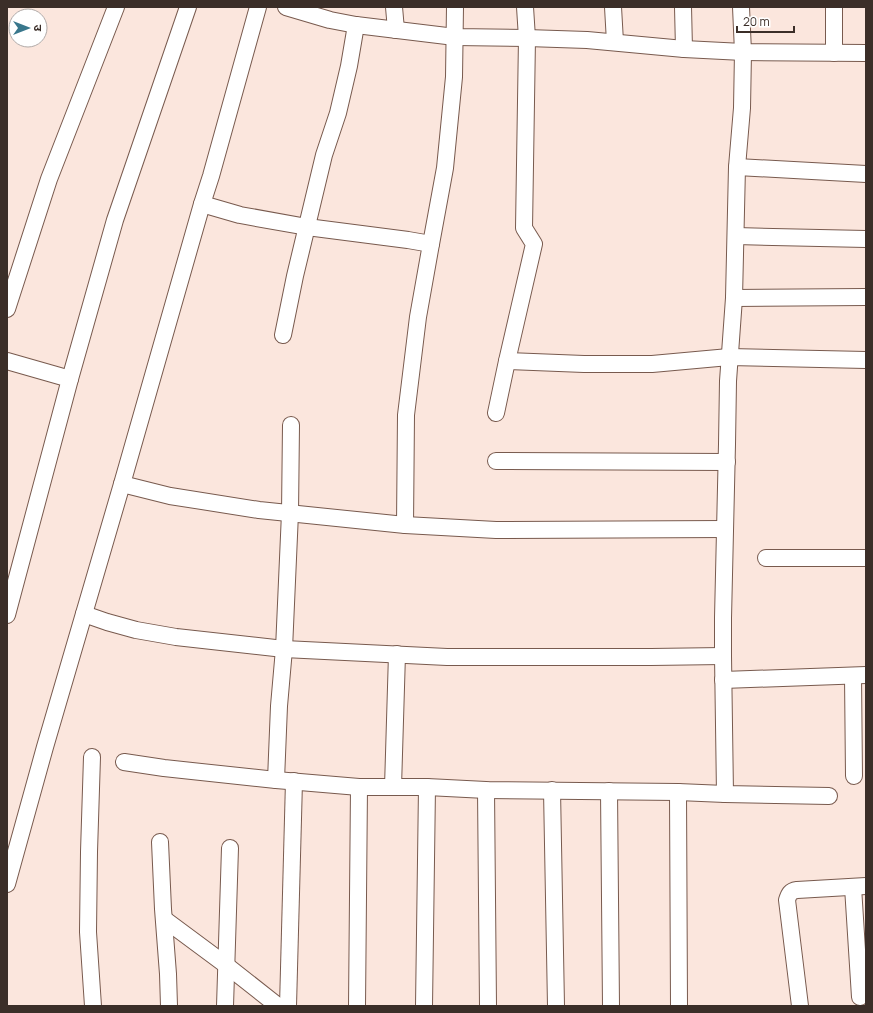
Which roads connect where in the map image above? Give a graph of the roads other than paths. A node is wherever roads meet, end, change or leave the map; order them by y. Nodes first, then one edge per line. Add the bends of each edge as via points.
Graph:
1 (116, 7) edge
2 (188, 7) edge
3 (258, 7) edge
4 (286, 7) edge
5 (394, 7) edge
6 (455, 7) edge
7 (525, 7) edge
8 (613, 7) edge
9 (682, 7) edge
10 (742, 7) edge
11 (834, 7) edge
12 (356, 25) junction
13 (396, 30) junction
14 (455, 37) junction
15 (527, 38) junction
16 (615, 42) junction
17 (684, 49) junction
18 (743, 52) junction
19 (866, 52) edge
20 (834, 53) junction
21 (737, 166) junction
22 (866, 174) edge
23 (202, 204) junction
24 (307, 227) junction
25 (736, 236) junction
26 (866, 239) edge
27 (431, 244) junction
28 (866, 297) edge
29 (734, 298) junction
30 (7, 309) edge
31 (283, 335) dead end
32 (730, 357) junction
33 (866, 360) edge
34 (7, 361) edge
35 (507, 361) junction
36 (70, 379) junction
37 (496, 413) dead end
38 (291, 425) dead end
39 (496, 461) dead end
40 (727, 462) junction
41 (122, 484) junction
42 (290, 513) junction
43 (405, 526) junction
44 (725, 529) junction
45 (766, 558) dead end
46 (866, 558) edge
47 (84, 614) junction
48 (7, 615) edge
49 (284, 649) junction
50 (397, 654) junction
51 (723, 656) junction
52 (860, 675) edge
53 (723, 680) junction
54 (92, 757) dead end
55 (124, 762) dead end
56 (854, 776) dead end
57 (276, 780) junction
58 (294, 781) junction
59 (359, 787) junction
60 (393, 787) junction
61 (427, 787) junction
62 (486, 790) junction
63 (552, 790) junction
64 (609, 791) junction
65 (678, 792) junction
66 (725, 794) junction
67 (829, 796) dead end
68 (160, 842) dead end
69 (230, 848) dead end
70 (7, 884) edge
71 (860, 886) edge
72 (164, 919) junction
73 (226, 965) junction
74 (860, 997) dead end
75 (93, 1006) edge
76 (169, 1006) edge
77 (225, 1006) edge
78 (278, 1006) edge
79 (288, 1006) edge
80 (357, 1006) edge
81 (424, 1006) edge
82 (488, 1006) edge
83 (556, 1006) edge
84 (611, 1006) edge
85 (679, 1006) edge
86 (800, 1006) edge

1 - 30 street via 49,179
2 - 36 street via 115,220
3 - 23 street
4 - 12 street
5 - 13 street
6 - 14 street
7 - 15 street
8 - 16 street
9 - 17 street
10 - 18 street
11 - 20 street
12 - 13 street
12 - 24 street via 338,113 324,155
13 - 14 street
14 - 15 street
14 - 27 street via 454,77 445,168
15 - 16 street
15 - 35 street via 524,228 534,244
16 - 17 street
17 - 18 street
18 - 20 street
18 - 21 street
19 - 20 street
21 - 22 street
21 - 25 street
23 - 24 street via 240,215
23 - 41 street
24 - 27 street
24 - 31 street
25 - 26 street
25 - 29 street
27 - 43 street via 418,317 406,415
28 - 29 street
29 - 32 street
32 - 33 street
32 - 35 street via 652,364
32 - 40 street
34 - 36 street
35 - 37 street
36 - 48 street
38 - 42 street
39 - 40 street
40 - 44 street
41 - 42 street via 170,496
41 - 47 street
42 - 43 street
42 - 49 street
43 - 44 street via 496,530
44 - 51 street
45 - 46 street
47 - 49 street via 136,630
47 - 70 street
49 - 50 street
49 - 57 street
50 - 51 street via 447,657
50 - 60 street
51 - 53 street
52 - 53 street
52 - 56 street
53 - 66 street
54 - 75 street via 88,932
55 - 57 street
57 - 58 street
58 - 59 street
58 - 79 street
59 - 60 street
59 - 80 street
60 - 61 street
61 - 62 street
61 - 81 street
62 - 63 street
62 - 82 street
63 - 64 street
63 - 83 street
64 - 65 street
64 - 84 street
65 - 66 street
65 - 85 street
66 - 67 street
68 - 72 street
69 - 73 street
71 - 74 street
71 - 86 street via 798,890 789,894 787,900
72 - 73 street
72 - 76 street
73 - 77 street
73 - 78 street

